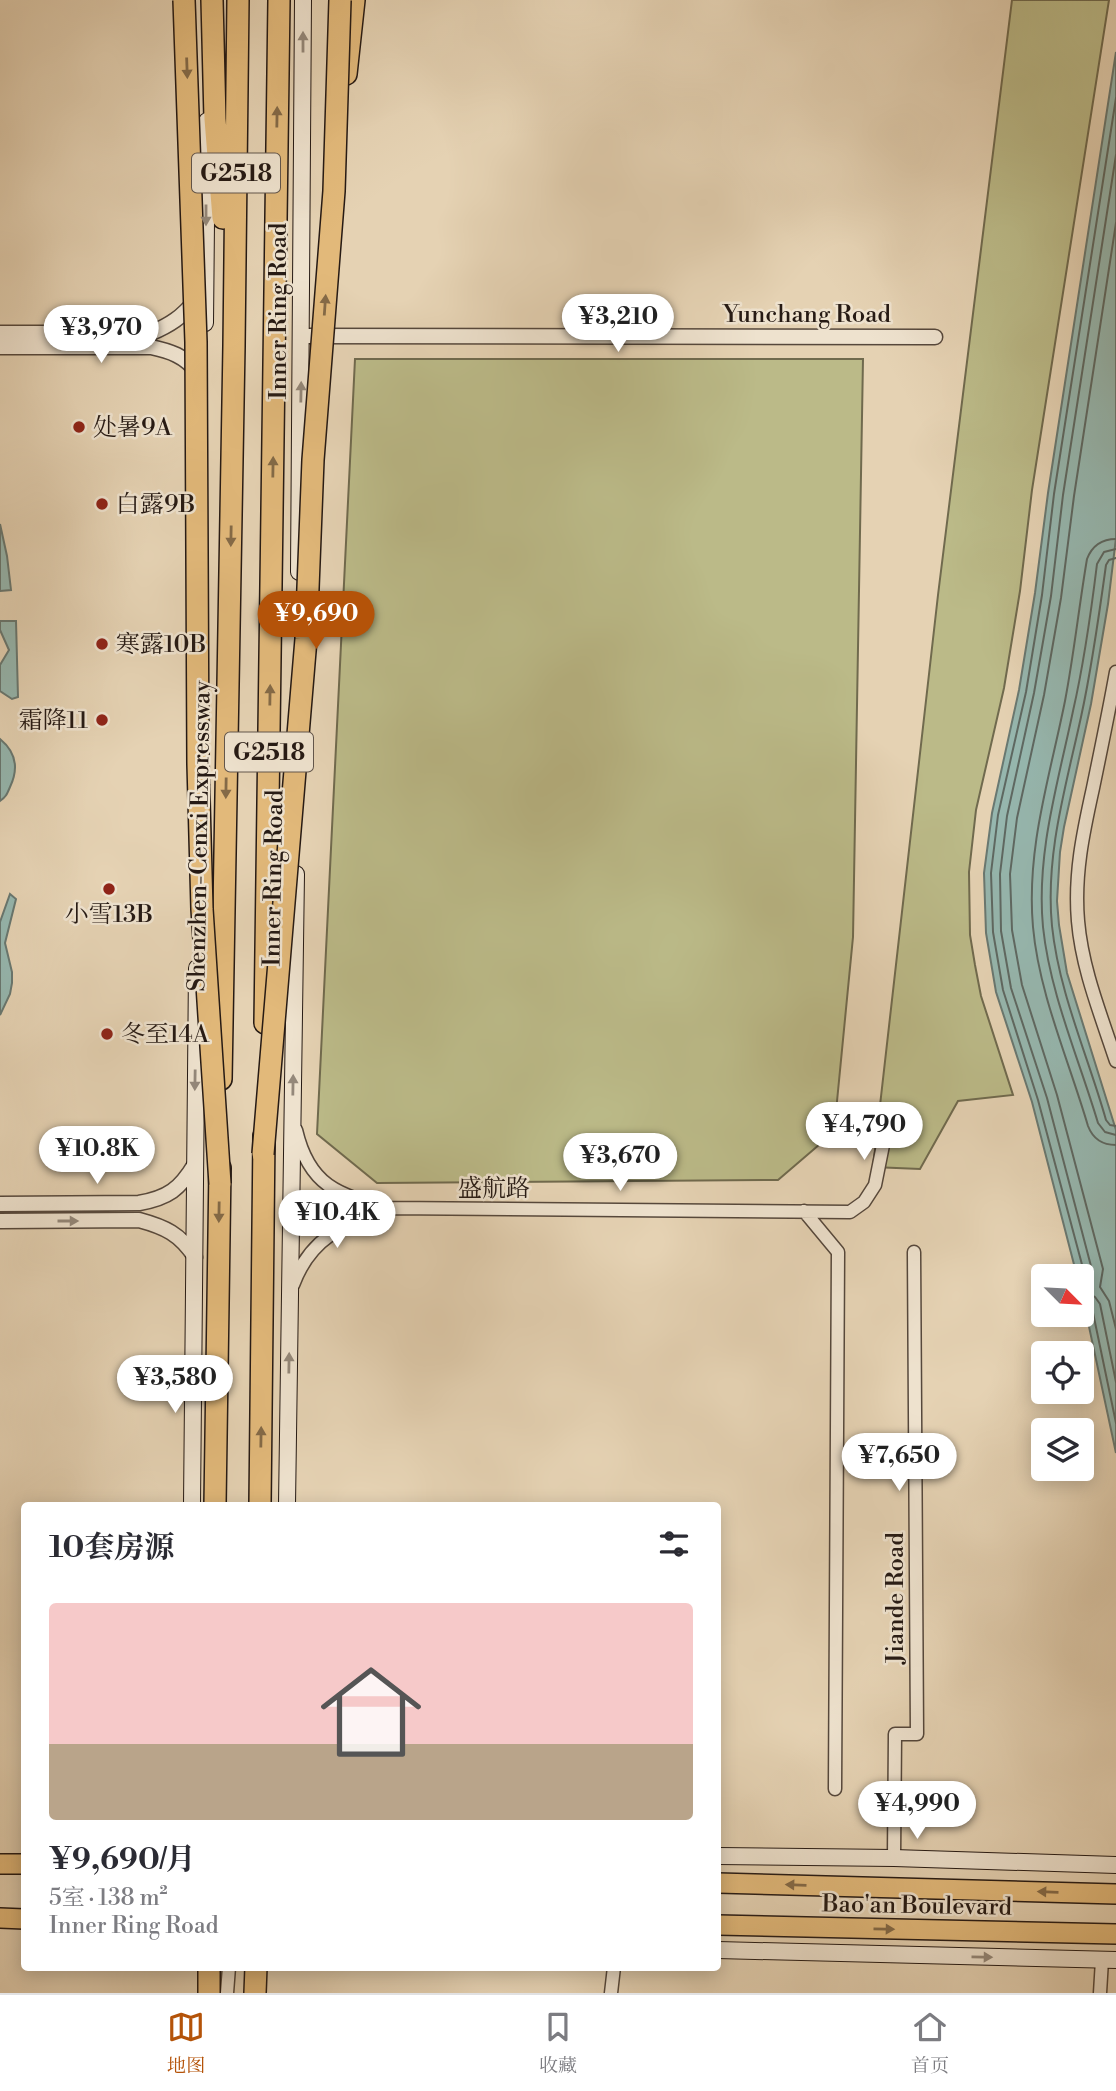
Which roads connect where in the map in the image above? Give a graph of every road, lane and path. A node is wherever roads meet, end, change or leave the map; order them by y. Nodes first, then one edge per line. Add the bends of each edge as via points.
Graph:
1 (184, 0) edge
2 (210, 0) edge
3 (238, 0) edge
4 (279, 0) edge
5 (303, 0) edge
6 (340, 0) edge
7 (354, 0) edge
8 (334, 191) junction
9 (205, 277) junction
10 (0, 333) edge
11 (301, 336) junction
12 (935, 337) dead end
13 (234, 346) junction
14 (0, 347) edge
15 (204, 386) junction
16 (1116, 672) edge
17 (1116, 1061) edge
18 (293, 1115) junction
19 (888, 1121) dead end
20 (263, 1154) junction
21 (195, 1164) junction
22 (220, 1184) junction
23 (0, 1204) edge
24 (389, 1208) junction
25 (804, 1211) junction
26 (0, 1221) edge
27 (914, 1252) dead end
28 (195, 1257) junction
29 (290, 1301) junction
30 (192, 1502) edge
31 (215, 1502) edge
32 (260, 1502) edge
33 (287, 1502) edge
34 (835, 1789) dead end
35 (721, 1856) edge
36 (0, 1858) edge
37 (894, 1858) junction
38 (21, 1862) edge
39 (21, 1862) edge
40 (0, 1864) edge
41 (1116, 1865) edge
42 (721, 1883) edge
43 (1116, 1894) edge
44 (0, 1918) edge
45 (21, 1919) edge
46 (21, 1925) edge
47 (721, 1925) edge
48 (0, 1927) edge
49 (1116, 1934) edge
50 (721, 1950) edge
51 (1109, 1960) edge
52 (209, 1971) edge
53 (229, 1971) edge
54 (256, 1971) edge
55 (614, 1971) edge
56 (209, 1993) edge
57 (227, 1993) edge
58 (256, 1993) edge
59 (611, 1993) edge
60 (1100, 1993) edge

1 -> 22 highway, bridge via 196,342 202,909
2 -> 9 main road
2 - 13 highway
3 - 13 highway, Shenzhen-Cenxi Expressway / G2518
20 -> 4 highway, G2518, bridge
11 -> 5 main road, Inner Ring Road
6 - 8 highway, bridge
7 - 8 highway, bridge
20 -> 8 highway, bridge via 306,639 313,460
9 - 10 street via 183,316 151,333
9 - 15 main road
11 - 12 street, Yunchang Road
18 -> 11 main road, Inner Ring Road
13 -> 22 highway, Shenzhen-Cenxi Expressway / G2518, bridge
14 - 15 street via 151,347 183,357
15 -> 21 main road
16 - 17 street via 1083,831 1077,888 1084,957
18 - 24 street via 305,1159 318,1177 354,1199
18 - 29 main road, Inner Ring Road
19 - 25 street, 盛航路 via 875,1185 864,1202 849,1212
32 -> 20 highway, G2518
21 - 23 street via 185,1181 155,1200
21 - 28 main road
22 -> 31 highway, Shenzhen-Cenxi Expressway / G2518
24 - 25 street, 盛航路
24 - 29 street via 323,1239 298,1273
25 - 34 street via 838,1252
26 -> 28 street via 139,1220 171,1231
27 - 37 street, Jiande Road via 917,1734 895,1734
28 - 30 main road
33 -> 29 main road, Inner Ring Road
35 - 37 main road
36 - 38 main road
37 - 41 main road
39 - 40 main road
43 -> 42 main road, Bao'an Boulevard
44 - 45 main road
46 - 48 main road
47 -> 49 main road, Bao'an Boulevard
50 -> 51 main road
51 - 60 street
52 - 56 highway
53 - 57 street
54 - 58 highway
55 - 59 street

